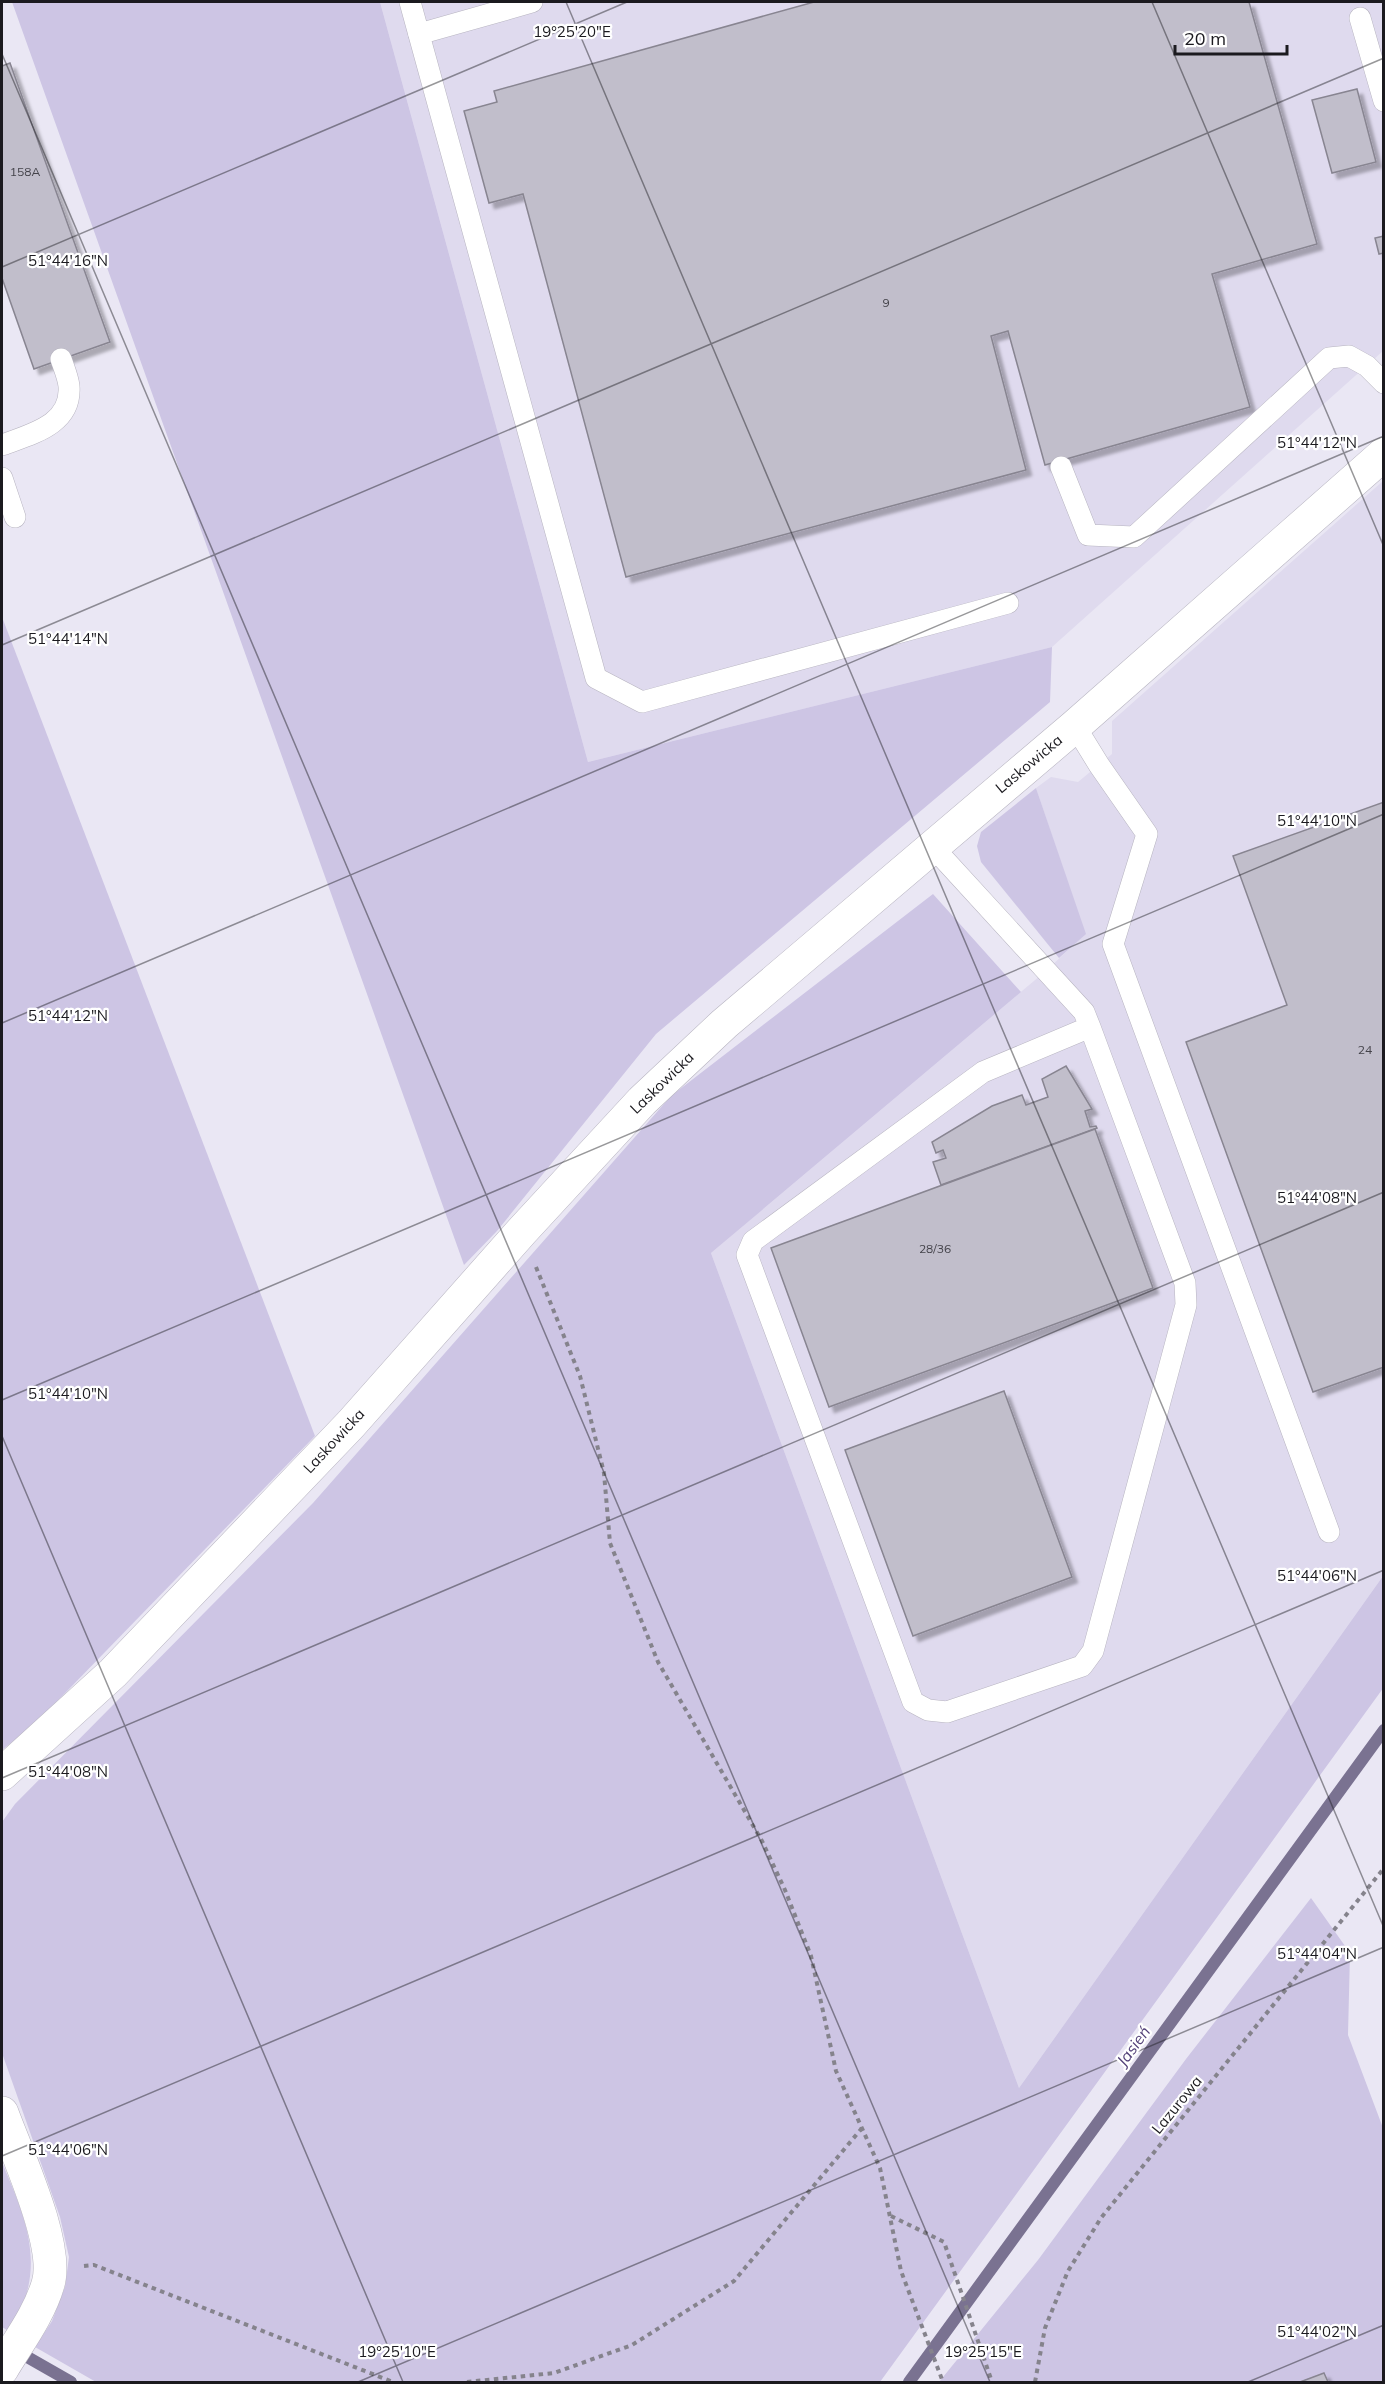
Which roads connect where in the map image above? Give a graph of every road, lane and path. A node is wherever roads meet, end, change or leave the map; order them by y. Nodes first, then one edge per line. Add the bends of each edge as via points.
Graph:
1 (410, 2) edge
2 (532, 2) edge
3 (1360, 18) dead end
4 (419, 34) junction
5 (1383, 101) edge
6 (62, 359) dead end
7 (1383, 383) edge
8 (2, 445) edge
9 (1383, 454) edge
10 (1061, 467) dead end
11 (2, 478) edge
12 (15, 517) dead end
13 (1008, 603) dead end
14 (1075, 726) junction
15 (932, 846) junction
16 (1090, 1027) junction
17 (522, 1231) junction
18 (1329, 1532) dead end
19 (2, 1774) edge
20 (1383, 1868) edge
21 (2, 2113) edge
22 (862, 2127) junction
23 (891, 2216) junction
24 (51, 2270) junction
25 (2, 2369) edge
26 (393, 2382) edge
27 (467, 2382) edge
28 (943, 2382) edge
29 (992, 2382) edge
30 (1035, 2382) edge

1 - 4 lane
2 - 4 lane
3 - 5 lane
4 - 13 lane via 596,678 642,702
6 - 8 lane via 69,384 69,399 63,413 39,431
7 - 10 lane via 1367,366 1349,356 1329,358 1134,537 1088,535
9 - 14 street, Laskowicka
11 - 12 lane
14 - 15 street, Laskowicka
14 - 18 lane via 1147,834 1113,945
15 - 16 lane via 1084,1012
15 - 17 street, Laskowicka via 724,1024 650,1093
16 - 16 lane via 1185,1283 1186,1305 1093,1652 1082,1666 947,1712 928,1710 913,1702 747,1255 753,1241 983,1072
17 - 19 street, Laskowicka via 351,1424 130,1656
17 - 22 path via 580,1376 604,1473 610,1543 658,1662 762,1841 785,1890 811,1956 836,2070
20 - 30 path, Lazurowa via 1101,2218 1068,2271 1045,2328
21 - 24 street via 44,2227
22 - 23 path via 880,2168
22 - 27 path via 734,2281 632,2345 554,2373
23 - 28 path via 902,2271
23 - 29 path via 944,2242
24 - 25 street via 38,2311
24 - 26 path via 94,2265

